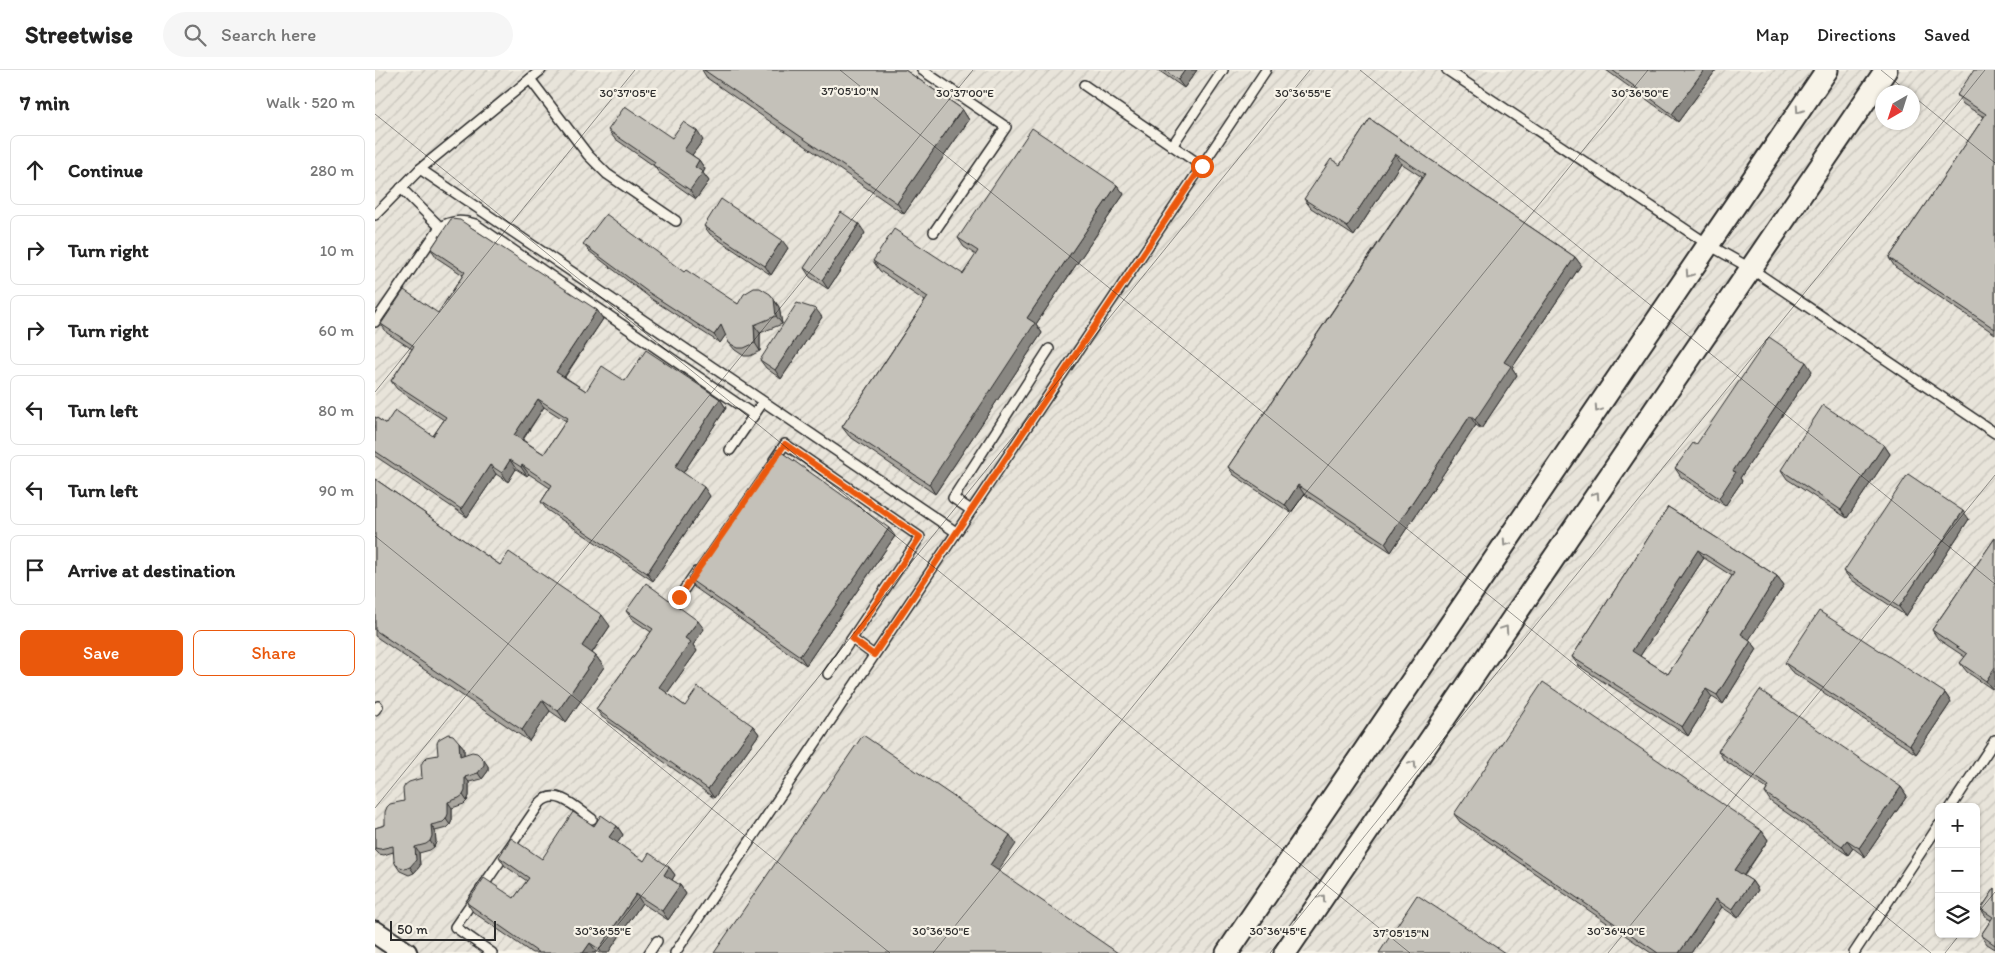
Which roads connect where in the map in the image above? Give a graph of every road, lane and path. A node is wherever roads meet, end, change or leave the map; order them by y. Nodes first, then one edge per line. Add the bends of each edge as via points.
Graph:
1 (541, 70) edge
2 (922, 70) edge
3 (1223, 70) edge
4 (1266, 70) edge
5 (1447, 70) edge
6 (1827, 70) edge
7 (1886, 70) edge
8 (530, 79) junction
9 (1084, 85) dead end
10 (1172, 146) junction
11 (1202, 166) junction
12 (421, 169) junction
13 (401, 188) junction
14 (375, 215) edge
15 (676, 221) dead end
16 (440, 226) junction
17 (934, 232) dead end
18 (1709, 245) junction
19 (1750, 268) junction
20 (375, 322) edge
21 (1049, 349) dead end
22 (763, 402) junction
23 (754, 415) junction
24 (1995, 433) edge
25 (730, 450) dead end
26 (769, 468) edge
27 (971, 510) junction
28 (956, 532) junction
29 (701, 565) edge
30 (679, 597) dead end
31 (852, 639) junction
32 (874, 655) junction
33 (828, 674) dead end
34 (1995, 740) edge
35 (1954, 803) edge
36 (592, 819) dead end
37 (1935, 831) edge
38 (375, 932) edge
39 (657, 941) dead end
40 (406, 953) edge
41 (492, 953) edge
42 (649, 953) edge
43 (675, 953) edge
44 (1227, 953) edge
45 (1285, 953) edge
46 (1854, 953) edge

1 - 8 lane
2 - 17 lane via 1006,127
3 - 10 lane
4 - 11 lane
5 - 18 lane
6 -> 18 street
7 - 19 street
8 - 12 lane
8 - 15 lane via 588,155 607,174
9 - 10 lane
10 - 11 lane
11 - 27 lane
12 - 13 lane
12 - 22 lane
13 - 14 lane
13 - 16 lane
16 - 20 lane
16 - 23 lane via 458,221 475,224
18 - 19 lane
18 -> 44 street
19 - 24 lane
45 -> 19 street
21 - 27 lane via 953,498
22 - 23 lane
22 - 28 lane
23 - 25 lane
26 - 31 lane via 785,444 920,537
27 - 28 lane
28 - 32 lane
29 - 30 lane
31 - 32 lane
31 - 33 lane
32 - 43 lane
34 - 35 lane
36 - 41 lane via 557,796 547,797 540,803 455,927
37 - 46 lane
38 - 40 street
39 - 42 lane

